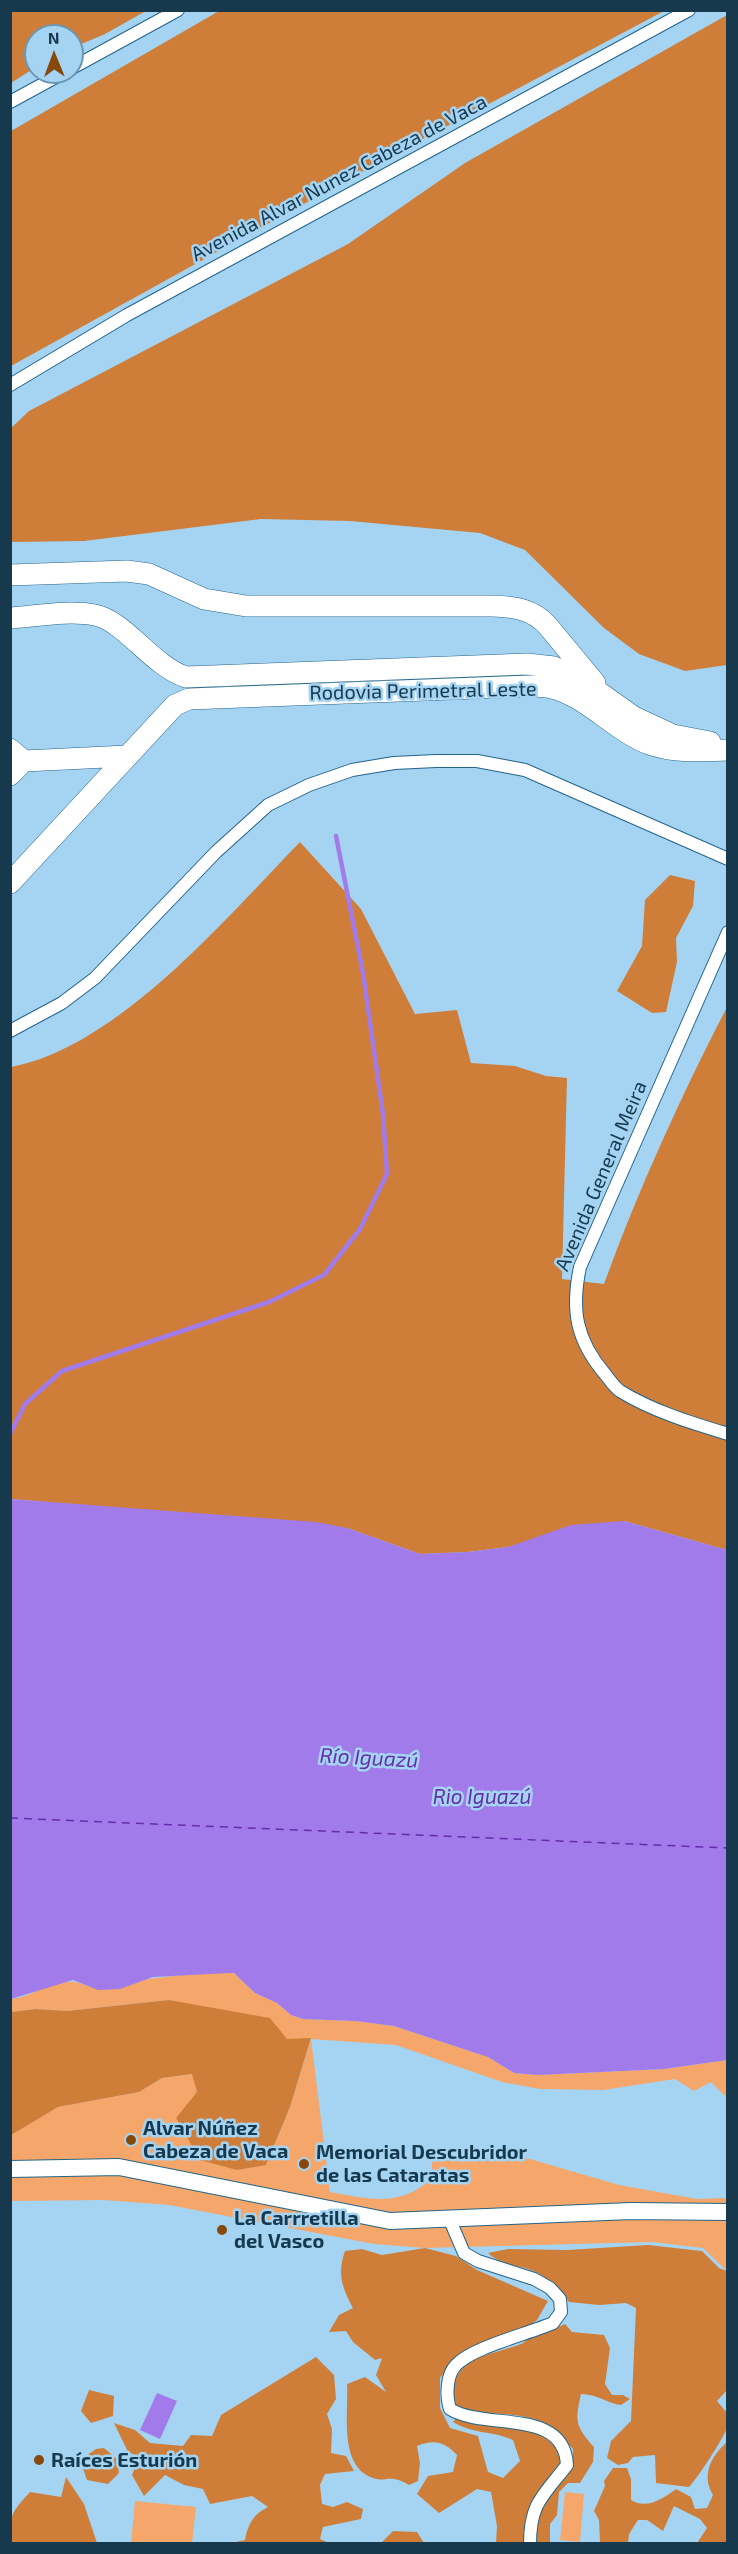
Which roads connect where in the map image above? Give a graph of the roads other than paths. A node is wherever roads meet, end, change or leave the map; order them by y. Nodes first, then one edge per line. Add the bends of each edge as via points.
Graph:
1 (178, 10) edge
2 (689, 10) edge
3 (84, 61) edge
4 (43, 84) edge
5 (10, 102) edge
6 (10, 385) edge
7 (10, 574) edge
8 (10, 618) edge
9 (604, 693) junction
10 (727, 750) edge
11 (127, 756) junction
12 (15, 762) edge
13 (728, 860) edge
14 (10, 883) edge
15 (728, 932) edge
16 (10, 1031) edge
17 (728, 1434) edge
18 (10, 2169) edge
19 (728, 2212) edge
20 (449, 2218) junction
21 (530, 2544) edge

1 - 3 street
2 - 6 street, Avenida Alvar Nunez Cabeza de Vaca via 128,315
4 - 5 street
7 - 9 highway, Rodovia Perimetral Leste via 127,571 149,574 204,599 246,606 525,609 539,616
8 - 9 highway, Rodovia Perimetral Leste via 94,615 112,624 171,672 186,677 527,664 554,667
9 - 10 highway, Rodovia Perimetral Leste via 634,717 673,735 707,741
10 - 11 highway, Rodovia Perimetral Leste via 682,752 650,744 623,732 554,688 529,686 189,699 176,705
11 - 12 highway
11 - 14 highway, Rodovia Perimetral Leste
13 - 16 street via 525,770 477,761 436,761 352,770 268,805 216,852 95,978 62,1003
15 - 17 street, Avenida General Meira via 580,1267 574,1296 578,1328 595,1362 619,1390 683,1420
18 - 20 main road via 119,2167 390,2221
19 - 20 main road via 631,2211
20 - 21 street via 464,2253 534,2279 561,2299 561,2312 553,2323 471,2353 454,2367 446,2397 450,2409 462,2417 536,2426 554,2435 566,2450 567,2465 534,2508

